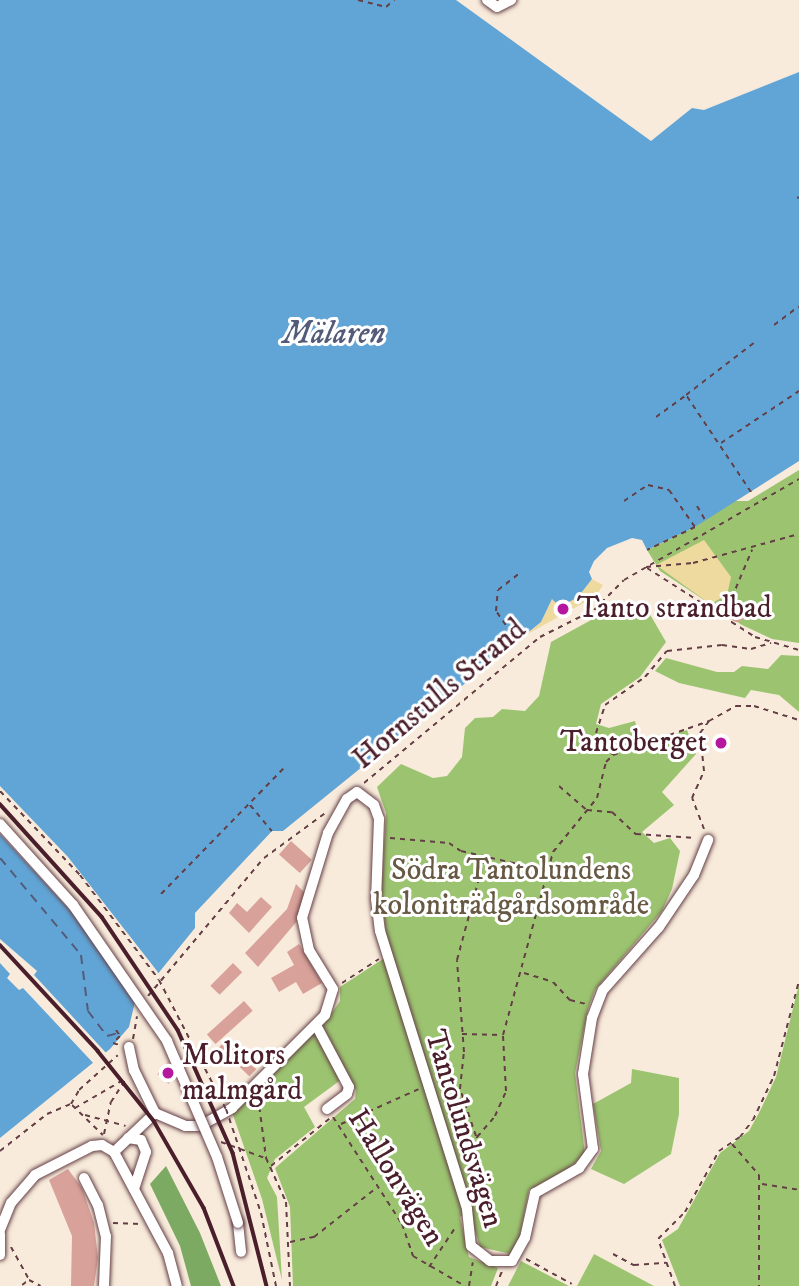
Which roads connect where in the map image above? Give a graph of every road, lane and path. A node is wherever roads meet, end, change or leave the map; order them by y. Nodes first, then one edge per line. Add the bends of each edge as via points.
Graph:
1 (358, 0) edge
2 (364, 0) edge
3 (394, 0) edge
4 (487, 0) edge
5 (511, 0) edge
6 (366, 5) junction
7 (799, 306) edge
8 (774, 325) dead end
9 (755, 342) dead end
10 (799, 391) edge
11 (686, 395) junction
12 (656, 417) dead end
13 (719, 444) junction
14 (799, 479) edge
15 (751, 492) dead end
16 (624, 501) dead end
17 (697, 506) dead end
18 (705, 520) dead end
19 (799, 534) edge
20 (752, 549) junction
21 (647, 550) dead end
22 (645, 567) junction
23 (521, 572) dead end
24 (723, 617) junction
25 (517, 642) dead end
26 (771, 643) junction
27 (799, 650) edge
28 (799, 720) edge
29 (709, 721) junction
30 (356, 745) dead end
31 (613, 755) junction
32 (285, 767) dead end
33 (379, 767) junction
34 (559, 786) dead end
35 (0, 791) edge
36 (357, 792) junction
37 (346, 799) junction
38 (250, 805) junction
39 (587, 810) junction
40 (0, 824) edge
41 (272, 831) dead end
42 (385, 838) dead end
43 (708, 840) junction
44 (485, 856) junction
45 (543, 870) junction
46 (161, 894) dead end
47 (376, 961) dead end
48 (523, 973) junction
49 (799, 981) edge
50 (332, 989) junction
51 (145, 999) dead end
52 (587, 1004) dead end
53 (139, 1008) dead end
54 (316, 1025) junction
55 (116, 1030) dead end
56 (462, 1034) junction
57 (501, 1035) junction
58 (124, 1046) junction
59 (423, 1088) dead end
60 (250, 1089) junction
61 (460, 1089) junction
62 (436, 1095) dead end
63 (71, 1104) junction
64 (75, 1108) junction
65 (155, 1113) junction
66 (330, 1113) junction
67 (81, 1114) junction
68 (108, 1124) junction
69 (141, 1125) junction
70 (340, 1125) junction
71 (477, 1137) junction
72 (128, 1138) junction
73 (102, 1140) junction
74 (219, 1142) dead end
75 (731, 1143) junction
76 (0, 1151) edge
77 (114, 1152) junction
78 (266, 1158) junction
79 (271, 1166) junction
80 (84, 1178) dead end
81 (761, 1183) junction
82 (376, 1188) junction
83 (468, 1188) dead end
84 (134, 1189) junction
85 (799, 1190) edge
86 (467, 1217) junction
87 (142, 1223) dead end
88 (103, 1225) junction
89 (1, 1241) edge
90 (288, 1242) junction
91 (241, 1252) dead end
92 (612, 1254) dead end
93 (477, 1255) junction
94 (519, 1255) junction
95 (505, 1262) junction
96 (667, 1263) junction
97 (429, 1268) junction
98 (29, 1280) junction
99 (572, 1284) edge
100 (22, 1285) edge
101 (41, 1286) edge
102 (104, 1286) edge
103 (177, 1286) edge
104 (276, 1286) edge
105 (290, 1286) edge
106 (467, 1286) edge
107 (496, 1286) edge
108 (675, 1286) edge
109 (759, 1286) edge

1 - 6 path
2 - 6 path
3 - 6 path via 386,7
4 - 5 street via 497,7
7 - 8 path
9 - 11 path
10 - 13 path
11 - 12 path
11 - 13 path
13 - 15 path
14 - 22 path, Hornstulls Strand
16 - 21 path via 648,485 669,489 695,527
17 - 18 path
19 - 20 path
20 - 22 path via 693,563
20 - 24 path
22 - 24 path
22 - 33 path, Hornstulls Strand via 624,580 594,610 540,637
23 - 25 path via 498,590 496,611
24 - 26 path
26 - 27 path
26 - 31 path via 751,649 722,645 667,651 645,677 605,705 596,733
28 - 29 path via 754,706 736,706
29 - 31 path
29 - 43 path via 701,733 704,771 692,798
30 - 33 path
31 - 39 path via 606,762 597,798
32 - 38 path
33 - 36 path, Hornstulls Strand
34 - 39 path
35 - 104 path, bridge via 80,875 159,980 226,1108 261,1213
36 - 37 street
36 - 86 street, Tantolundsvägen via 374,806 379,819 376,899 380,931
37 - 50 street via 328,833 303,918 309,950
37 - 51 path, Hornstulls Strand via 264,858
38 - 41 path
38 - 46 path
39 - 43 path via 612,812 636,834 669,832
39 - 45 path
40 - 91 street, bridge via 73,905 167,1041 213,1146 238,1223
42 - 44 path via 449,843
43 - 94 street, Tantolundsvägen via 694,875 659,927 603,990 583,1074 593,1149 579,1168 535,1193
44 - 45 path
44 - 56 path via 457,960
45 - 48 path
47 - 50 path
48 - 52 path via 553,982 570,1000
48 - 57 path
49 - 75 path via 767,1091 748,1129
50 - 54 street via 325,1015
53 - 58 path
54 - 60 street
54 - 66 street via 349,1087
55 - 58 path via 120,1036 113,1043
56 - 57 path
56 - 61 path
57 - 71 path via 506,1091 495,1116
58 - 63 path via 79,1090
58 - 65 street
59 - 70 path
60 - 65 street via 232,1108 200,1126 185,1126
60 - 78 path via 258,1097
61 - 62 path
61 - 71 path via 469,1125
63 - 64 path
63 - 76 path via 47,1114
64 - 67 path
64 - 68 path via 102,1091 113,1090 128,1076 111,1102
65 - 69 street
66 - 70 path, Hallonvägen
66 - 79 path
67 - 68 path
67 - 73 path
68 - 69 path
68 - 73 path
69 - 72 street
70 - 82 path, Hallonvägen
71 - 83 path
72 - 77 street
72 - 84 street via 141,1140 146,1152
73 - 77 street
73 - 89 street via 23,1184
74 - 78 path
75 - 81 path via 756,1167
75 - 96 path via 719,1151 685,1212 658,1240
77 - 84 street
78 - 79 path
79 - 90 path via 286,1202
80 - 88 street
81 - 85 path
81 - 109 path
82 - 90 path via 314,1237
82 - 97 path, Hallonvägen via 402,1224 406,1247
84 - 103 street via 168,1253
86 - 93 street, Tantolundsvägen
86 - 97 path
87 - 88 path
88 - 102 street
89 - 98 path via 14,1248
90 - 105 path
92 - 96 path via 634,1265
93 - 95 street, Tantolundsvägen
93 - 106 path
94 - 95 street, Tantolundsvägen
94 - 99 path
95 - 107 path
96 - 108 path
97 - 106 path, Hallonvägen
98 - 100 path
98 - 101 path

